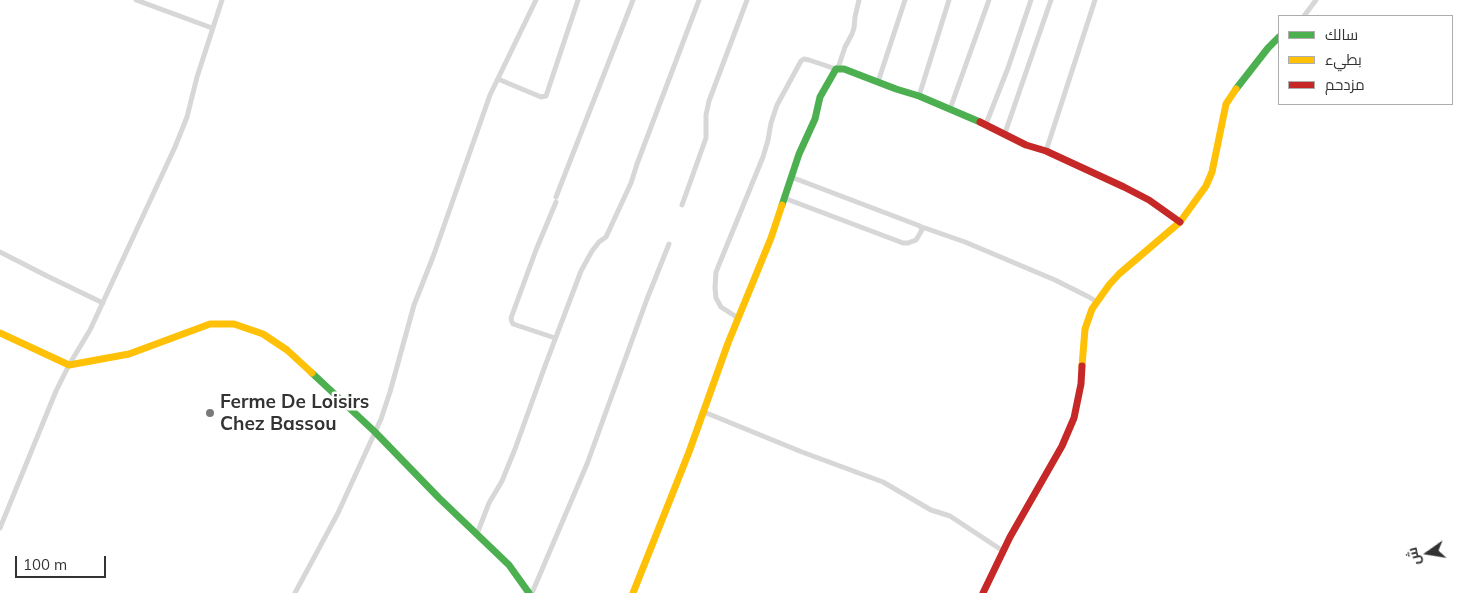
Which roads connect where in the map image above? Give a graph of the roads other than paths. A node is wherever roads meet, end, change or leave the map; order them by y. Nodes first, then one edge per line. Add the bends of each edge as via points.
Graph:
1 (136, 0) edge
2 (222, 0) edge
3 (536, 0) edge
4 (578, 0) edge
5 (633, 0) edge
6 (699, 0) edge
7 (747, 0) edge
8 (859, 0) edge
9 (904, 0) edge
10 (949, 0) edge
11 (988, 0) edge
12 (1031, 0) edge
13 (1050, 0) edge
14 (1095, 0) edge
15 (1316, 0) edge
16 (1305, 15) edge
17 (212, 28) junction
18 (1278, 37) edge
19 (836, 69) junction
20 (498, 79) junction
21 (878, 82) junction
22 (919, 96) junction
23 (950, 109) junction
24 (986, 124) junction
25 (1005, 133) junction
26 (1046, 152) junction
27 (791, 177) junction
28 (784, 198) junction
29 (682, 205) dead end
30 (1180, 222) junction
31 (922, 227) junction
32 (669, 244) dead end
33 (0, 252) edge
34 (1097, 302) junction
35 (103, 303) junction
36 (738, 318) junction
37 (0, 333) edge
38 (555, 338) junction
39 (70, 365) junction
40 (704, 412) junction
41 (375, 432) junction
42 (0, 528) edge
43 (477, 534) junction
44 (1003, 550) junction
45 (294, 593) edge
46 (530, 593) edge
47 (633, 593) edge
48 (983, 593) edge

1 - 17 street
2 - 17 street
3 - 20 street
4 - 20 street via 546,96 540,97
5 - 38 street via 511,318 513,324
6 - 38 street via 627,192 606,237 592,251 581,271
7 - 29 street via 709,101 706,138
8 - 19 street via 852,34
9 - 21 street
10 - 22 street
11 - 23 street
12 - 24 street
13 - 25 street
14 - 26 street
15 - 16 street
17 - 35 street via 187,117
18 - 30 street via 1229,100 1222,118 1212,172
19 - 21 street
19 - 27 street via 820,97 815,119
19 - 36 street via 804,59 777,105 762,157 716,272 716,298 721,307
20 - 41 street via 416,298 388,400
21 - 22 street
22 - 23 street
23 - 24 street
24 - 25 street
25 - 26 street
26 - 30 street via 1131,190
27 - 28 street
27 - 31 street
28 - 31 street via 905,244 916,240
28 - 36 street
30 - 34 street via 1119,274
31 - 34 street via 1055,280
32 - 46 street via 587,464
33 - 35 street
34 - 44 street via 1085,329 1081,384 1074,418 1062,446
35 - 39 street
36 - 40 street
37 - 39 street
38 - 43 street via 515,449
39 - 41 street via 130,354 210,324 234,324 263,334 287,350
39 - 42 street via 44,419
40 - 44 street via 883,482 931,510 950,516
40 - 47 street
41 - 43 street
41 - 45 street via 338,514
43 - 46 street via 509,565
44 - 48 street

